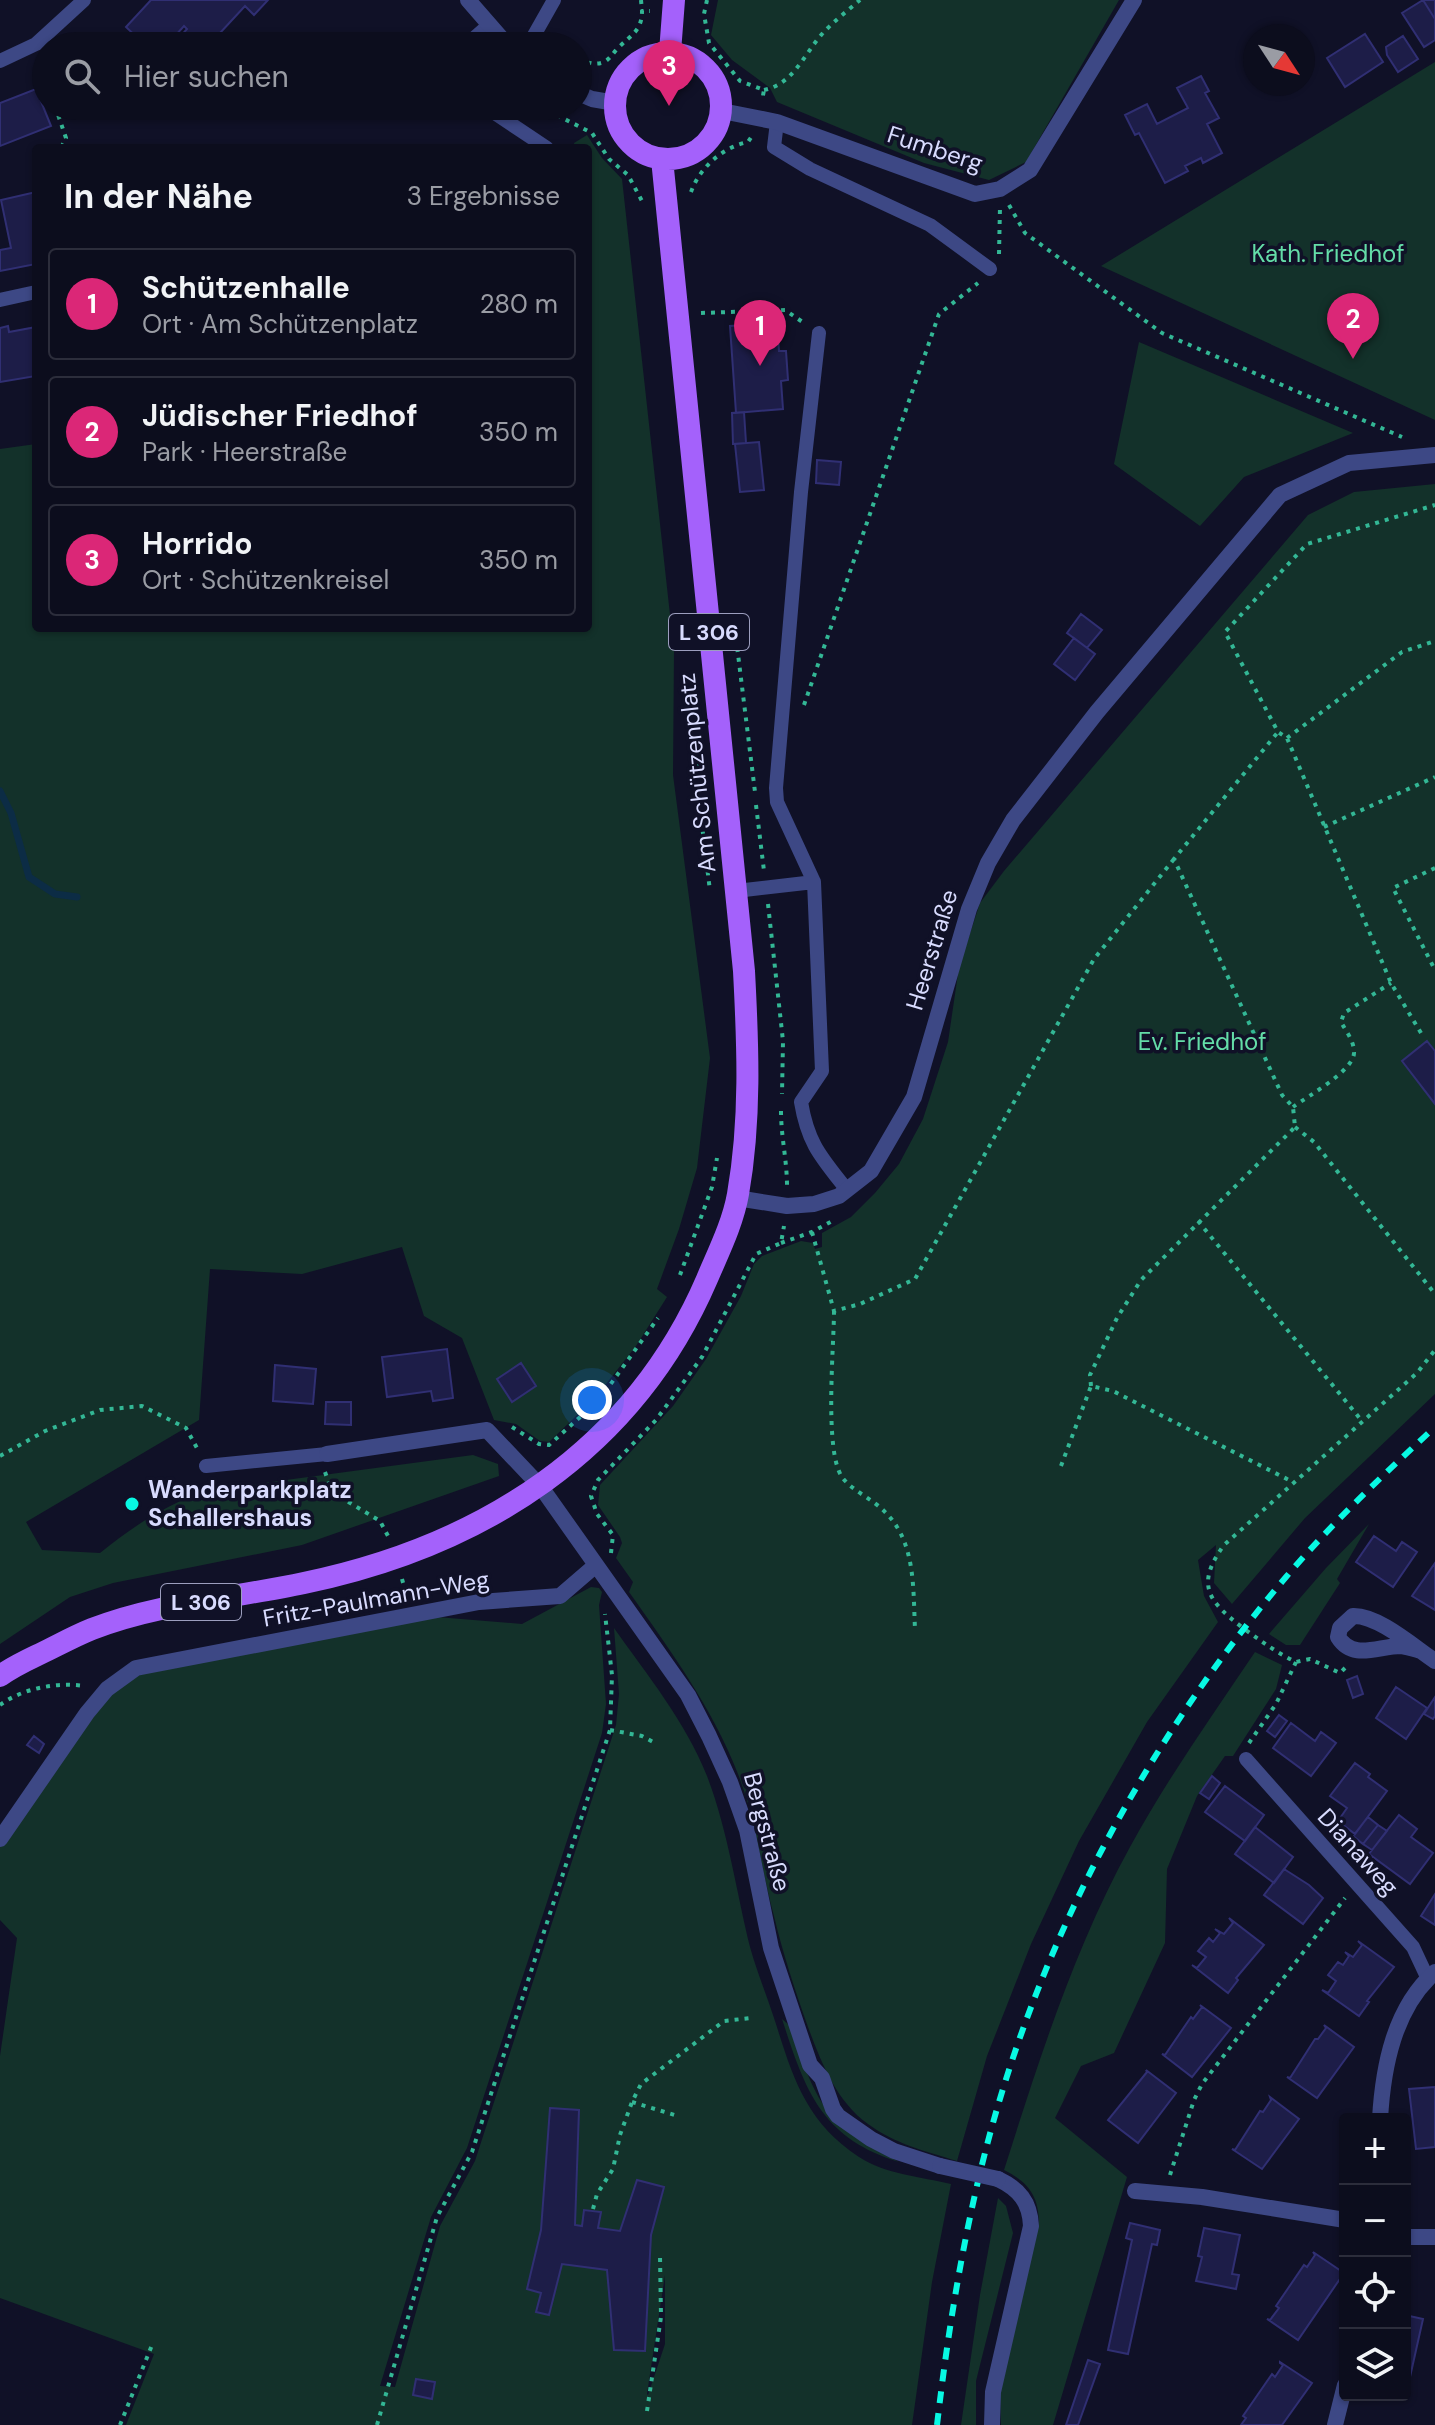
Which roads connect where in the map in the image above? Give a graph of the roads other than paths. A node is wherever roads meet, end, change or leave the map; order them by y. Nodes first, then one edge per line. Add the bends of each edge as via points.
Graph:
1 (84, 0) edge
2 (468, 0) edge
3 (554, 0) edge
4 (1134, 0) edge
5 (664, 5) edge
6 (489, 25) junction
7 (49, 32) edge
8 (481, 32) edge
9 (495, 32) edge
10 (536, 32) edge
11 (32, 46) edge
12 (670, 52) junction
13 (0, 61) edge
14 (592, 99) edge
15 (615, 103) junction
16 (722, 111) junction
17 (769, 119) junction
18 (505, 120) edge
19 (541, 144) edge
20 (662, 159) junction
21 (990, 269) road end
22 (32, 293) edge
23 (0, 300) edge
24 (819, 333) road end
25 (1435, 455) edge
26 (814, 882) junction
27 (736, 891) junction
28 (847, 1190) junction
29 (737, 1198) junction
30 (323, 1455) joint
31 (206, 1466) road end
32 (541, 1487) junction
33 (596, 1565) junction
34 (1428, 1656) edge
35 (0, 1676) edge
36 (1246, 1759) road end
37 (0, 1839) edge
38 (1431, 1976) edge
39 (1380, 2113) edge
40 (1135, 2191) dead end
41 (1339, 2219) edge
42 (1411, 2237) edge
43 (1435, 2237) edge
44 (1341, 2401) edge
45 (992, 2425) edge
46 (1335, 2425) edge

1 - 7 lane
2 - 6 street
3 - 10 lane
4 - 17 street, Fumberg via 1030,170 1000,189 975,194
5 - 12 main road
6 - 8 lane
6 - 9 street
11 - 13 lane
12 - 15 main road via 638,61 622,80
12 - 16 main road via 703,64 721,93
14 - 15 street
15 - 20 main road via 616,119 633,146
16 - 17 street, Fumberg
16 - 20 main road via 702,147
17 - 21 lane via 774,147 930,225
18 - 19 lane
20 - 27 main road, Am Schützenplatz / L 306 via 658,201
22 - 23 lane
24 - 26 lane via 776,788 777,802
25 - 28 street, Heerstraße via 1349,463 1280,495 1097,712 1013,820 988,863 969,909 914,1097 871,1171
26 - 27 lane
26 - 28 lane via 822,1071 801,1102 816,1150
27 - 29 main road, Am Schützenplatz / L 306 via 749,1063
28 - 29 street, Heerstraße via 814,1204 787,1206
29 - 32 main road, L 306 via 696,1305 662,1363 625,1410
30 - 31 lane
30 - 32 street via 487,1430
32 - 33 street, Bergstraße
32 - 35 main road, L 306 via 464,1532 396,1558 306,1583 160,1609 92,1629
33 - 37 street, Fritz-Paulmann-Weg via 560,1596 479,1602 136,1668 107,1689 87,1713
33 - 45 street, Bergstraße, bridge via 688,1695 730,1782 747,1830 771,1948 809,2060 833,2109 894,2151 998,2179 1021,2194 1031,2226 993,2392
34 - 34 street via 1369,1618 1353,1616 1340,1628 1338,1637 1350,1650 1398,1646
36 - 38 lane, Dianaweg via 1413,1947
38 - 39 street via 1404,2011 1394,2035
40 - 41 street
42 - 43 street
44 - 46 street

